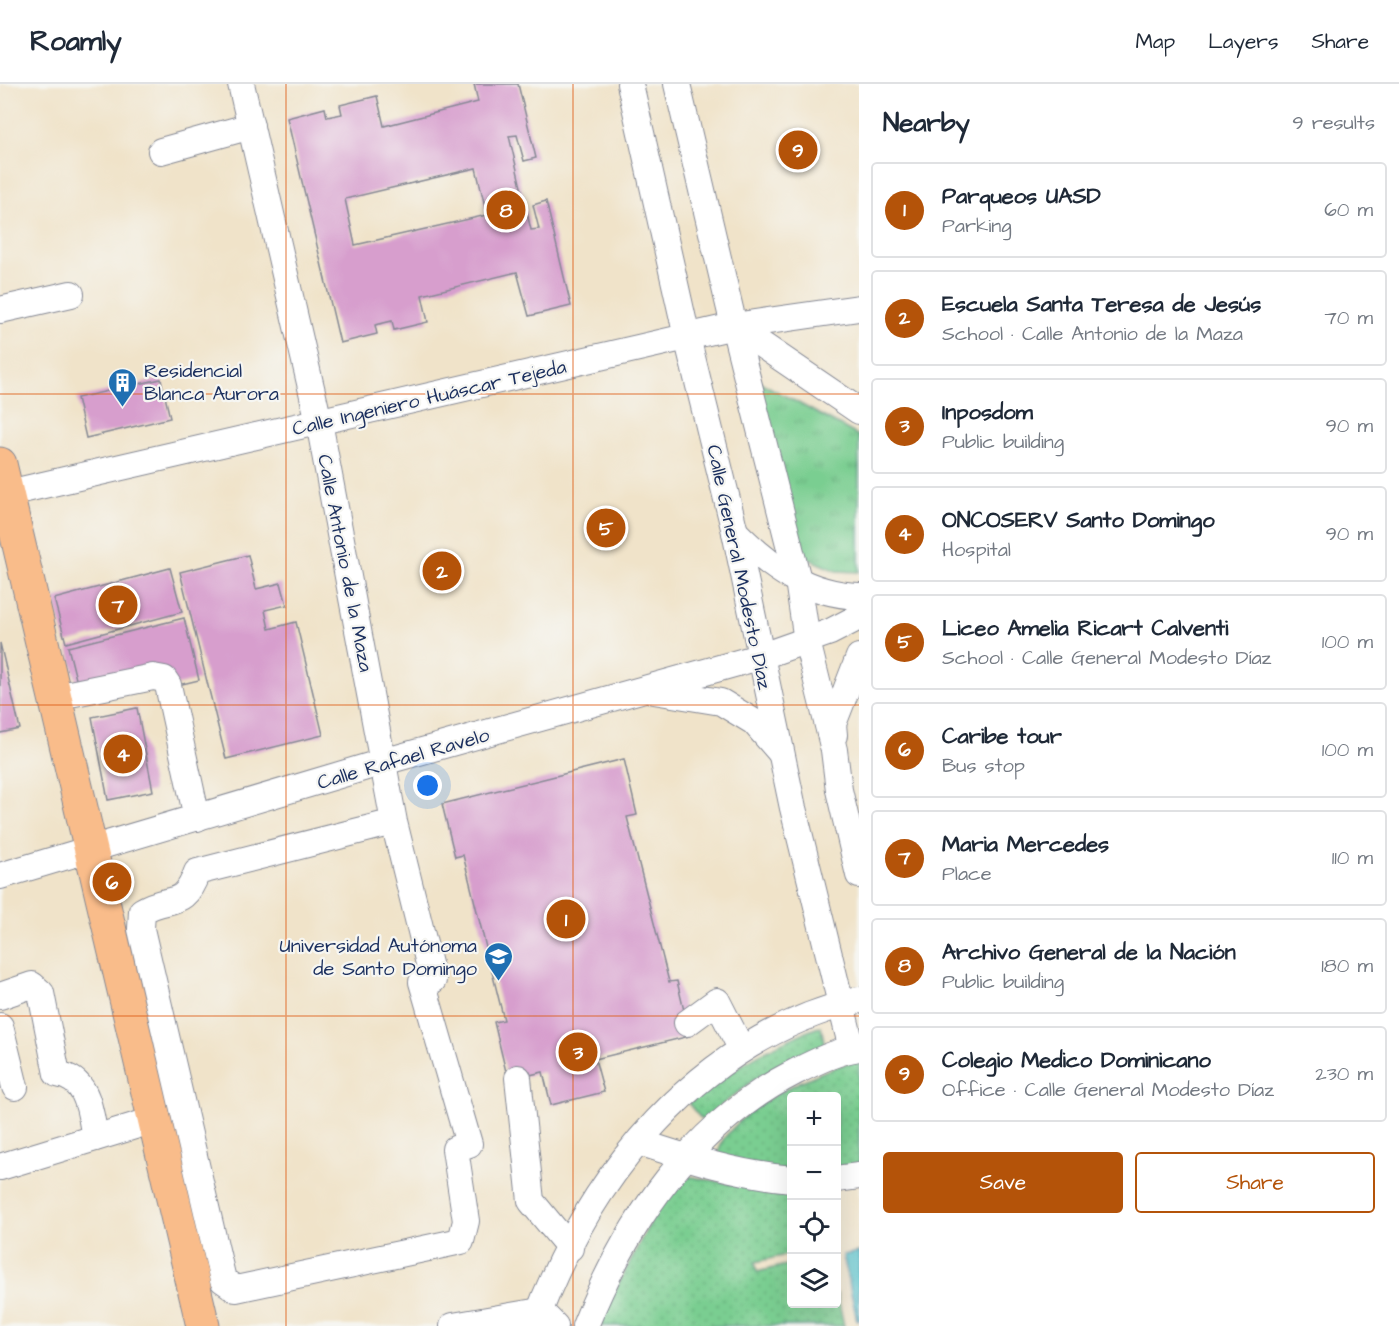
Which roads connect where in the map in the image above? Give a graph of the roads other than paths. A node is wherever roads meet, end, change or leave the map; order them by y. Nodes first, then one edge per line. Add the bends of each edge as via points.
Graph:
1 (242, 84) edge
2 (630, 84) edge
3 (677, 84) edge
4 (251, 126) junction
5 (161, 151) dead end
6 (71, 294) dead end
7 (859, 308) edge
8 (0, 310) edge
9 (734, 326) junction
10 (687, 337) junction
11 (859, 411) edge
12 (319, 422) junction
13 (2, 484) edge
14 (735, 532) junction
15 (798, 580) junction
16 (859, 596) edge
17 (859, 617) edge
18 (807, 641) junction
19 (759, 657) junction
20 (859, 657) edge
21 (648, 690) junction
22 (55, 697) junction
23 (834, 750) junction
24 (782, 754) junction
25 (383, 762) junction
26 (197, 818) junction
27 (394, 822) junction
28 (91, 849) junction
29 (859, 875) edge
30 (0, 876) edge
31 (0, 996) edge
32 (850, 1003) edge
33 (687, 1023) dead end
34 (0, 1026) edge
35 (741, 1048) junction
36 (856, 1048) edge
37 (518, 1078) dead end
38 (15, 1087) dead end
39 (154, 1120) junction
40 (95, 1138) junction
41 (639, 1142) junction
42 (686, 1157) junction
43 (0, 1167) edge
44 (859, 1176) edge
45 (841, 1178) edge
46 (787, 1179) edge
47 (570, 1248) junction
48 (229, 1286) junction
49 (200, 1311) edge
50 (543, 1321) edge
51 (453, 1326) edge
52 (585, 1326) edge

1 - 4 street, Calle Antonio de la Maza
2 - 10 street, Calle General Modesto Díaz
3 - 9 street
4 - 5 street
4 - 12 street, Calle Antonio de la Maza
6 - 8 street
7 - 9 street, Calle Ingeniero Huáscar Tejeda
9 - 10 street, Calle Ingeniero Huáscar Tejeda
9 - 11 street
9 - 15 street
10 - 12 street, Calle Ingeniero Huáscar Tejeda
10 - 14 street, Calle General Modesto Díaz
12 - 13 street, Calle Ingeniero Huáscar Tejeda
12 - 25 street, Calle Antonio de la Maza
13 - 22 main road
14 - 15 street via 768,562
14 - 19 street, Calle General Modesto Díaz
15 - 16 street via 826,593
15 - 18 street
17 - 18 street, Calle Rafael Ravelo
18 - 19 street, Calle Rafael Ravelo
18 - 23 street
19 - 21 street, Calle Rafael Ravelo
19 - 24 street, Calle General Modesto Díaz
20 - 23 street via 833,724
21 - 24 street via 720,702 754,722
21 - 25 street, Calle Rafael Ravelo
22 - 26 street via 153,677 164,679
22 - 28 main road
23 - 29 street
24 - 32 street, Calle General Modesto Díaz via 793,808
25 - 26 street, Calle Rafael Ravelo
25 - 27 street, Calle Antonio de la Maza
26 - 28 street, Calle Rafael Ravelo
27 - 48 street via 197,872 190,890 181,899 152,904 142,911 141,929 223,1280
27 - 48 street, Calle Antonio de la Maza via 433,980 422,982 469,1144 455,1149 465,1231 461,1241 441,1246 236,1289
28 - 30 street, Calle Rafael Ravelo
28 - 39 main road
31 - 40 street via 32,985 41,993 57,1074 68,1076 84,1091
32 - 35 street via 776,1030
32 - 36 street, Calle General Modesto Díaz
33 - 35 street via 717,1001
34 - 38 street
35 - 41 street via 683,1094
36 - 42 street via 776,1082 713,1128
37 - 47 street via 531,1201
39 - 40 street
39 - 49 main road
40 - 43 street
41 - 42 street
41 - 47 street via 598,1199
42 - 46 street via 753,1176
42 - 52 street via 633,1231
44 - 45 street
47 - 50 street
48 - 49 street
50 - 51 street

